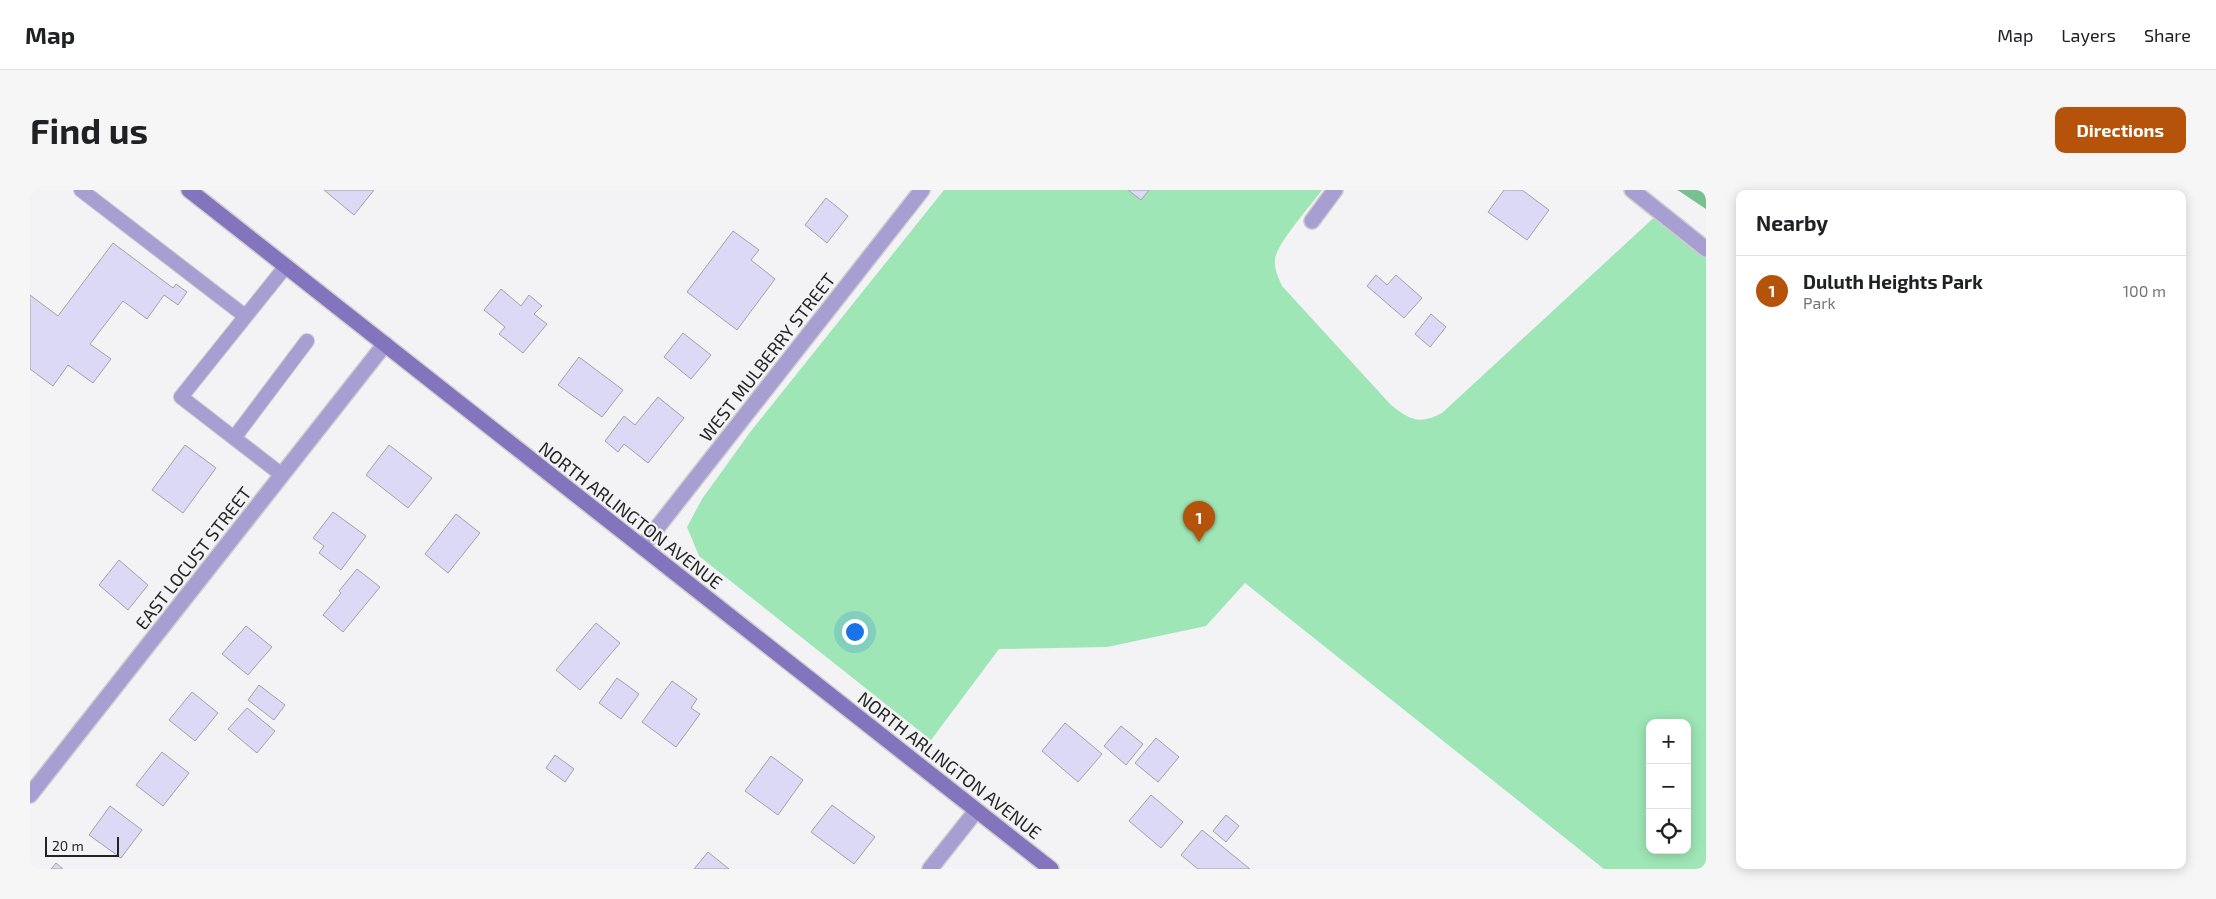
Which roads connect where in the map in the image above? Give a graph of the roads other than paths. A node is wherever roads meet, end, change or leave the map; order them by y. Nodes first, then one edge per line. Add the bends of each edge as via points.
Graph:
1 (81, 190) edge
2 (189, 190) edge
3 (922, 190) edge
4 (1335, 190) edge
5 (1632, 190) edge
6 (1312, 221) dead end
7 (1706, 249) edge
8 (286, 266) junction
9 (245, 316) junction
10 (307, 341) dead end
11 (385, 344) junction
12 (234, 438) junction
13 (282, 475) junction
14 (642, 546) junction
15 (30, 795) edge
16 (976, 810) junction
17 (930, 869) edge
18 (1051, 869) edge

1 - 9 lane
2 - 8 main road, NORTH ARLINGTON AVENUE
3 - 14 street, WEST MULBERRY STREET
4 - 6 street
5 - 7 street
8 - 9 lane
8 - 11 main road, NORTH ARLINGTON AVENUE
9 - 12 lane via 181,397
10 - 12 lane
11 - 13 street, EAST LOCUST STREET
11 - 14 main road, NORTH ARLINGTON AVENUE
12 - 13 lane
13 - 15 street, EAST LOCUST STREET
14 - 16 main road, NORTH ARLINGTON AVENUE
16 - 17 street
16 - 18 main road, NORTH ARLINGTON AVENUE

